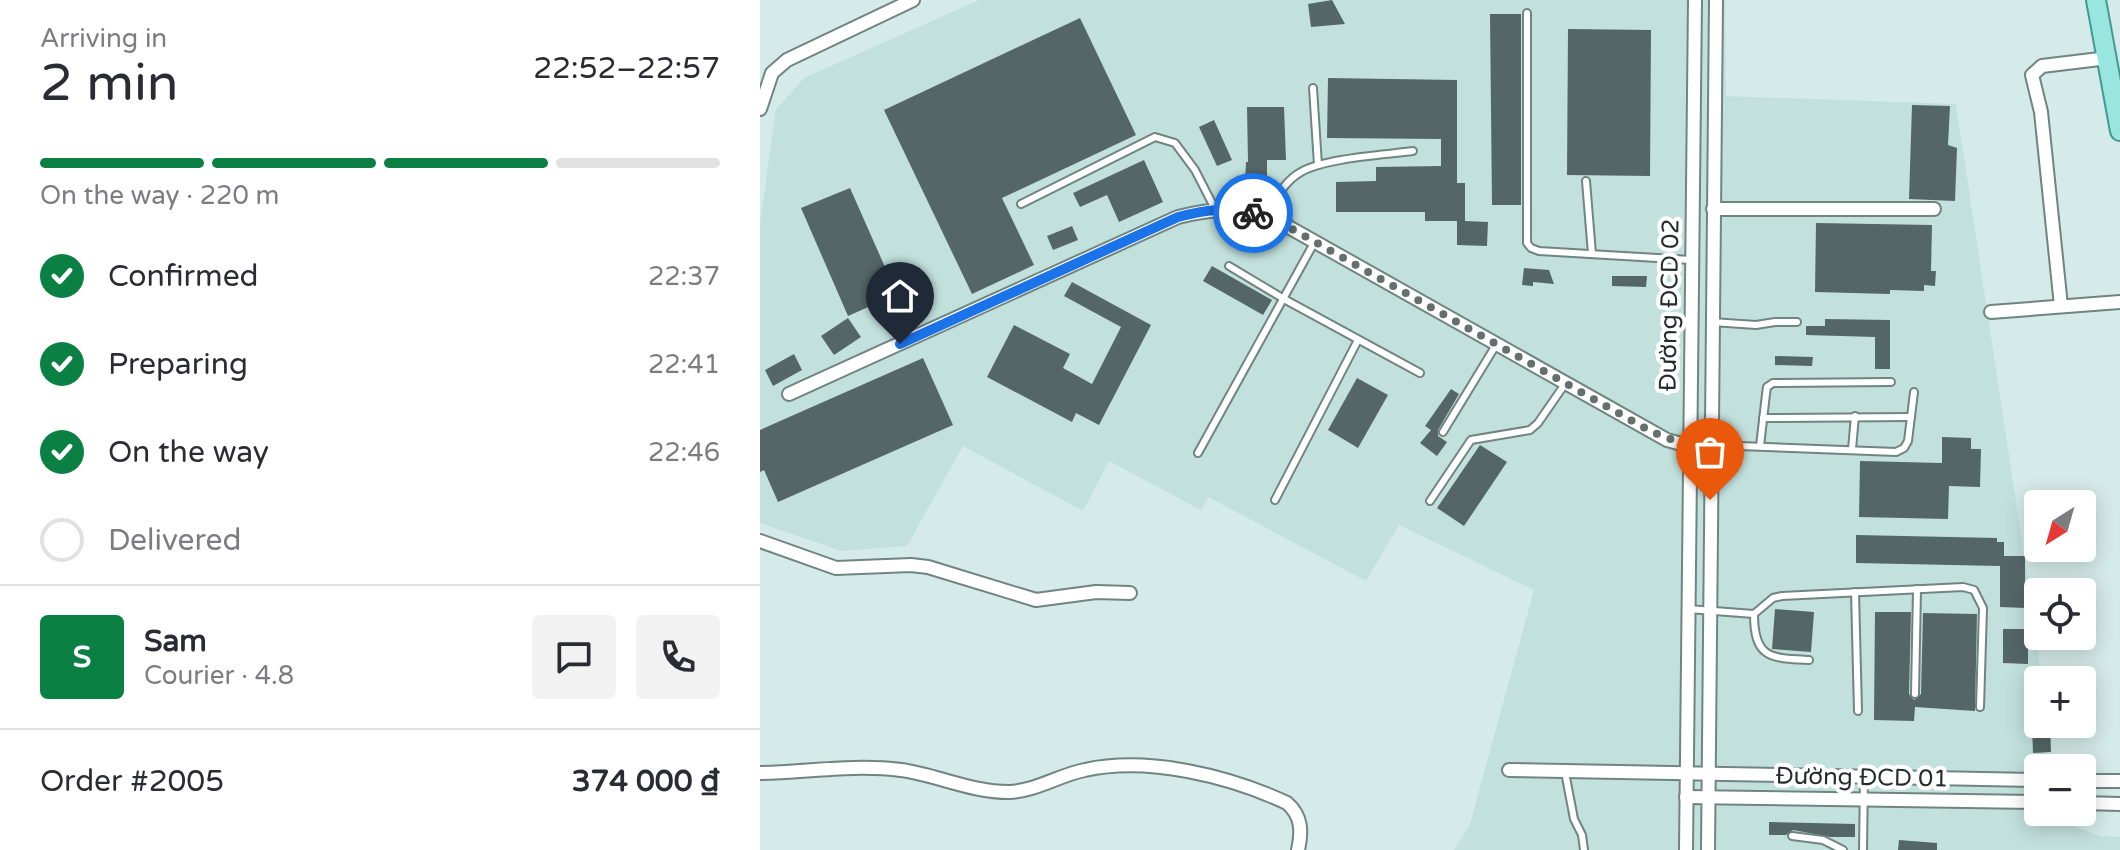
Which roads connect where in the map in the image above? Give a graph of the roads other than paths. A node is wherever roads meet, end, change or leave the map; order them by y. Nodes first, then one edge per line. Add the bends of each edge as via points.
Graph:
1 (913, 0) edge
2 (1695, 0) edge
3 (1716, 0) edge
4 (2096, 0) edge
5 (1527, 13) dead end
6 (2108, 58) junction
7 (766, 70) edge
8 (1313, 88) dead end
9 (760, 109) edge
10 (2118, 110) edge
11 (2120, 131) edge
12 (1413, 151) dead end
13 (1318, 165) junction
14 (1586, 181) dead end
15 (1021, 204) dead end
16 (1215, 209) junction
17 (1713, 209) junction
18 (1934, 209) dead end
19 (1265, 216) junction
20 (1314, 243) junction
21 (1592, 254) junction
22 (1691, 260) junction
23 (1229, 266) dead end
24 (1284, 299) junction
25 (2120, 302) edge
26 (2061, 306) junction
27 (1991, 312) dead end
28 (1712, 322) junction
29 (1797, 322) dead end
30 (1358, 340) junction
31 (1496, 345) junction
32 (1420, 373) dead end
33 (1891, 382) dead end
34 (1565, 384) junction
35 (1914, 392) dead end
36 (789, 394) dead end
37 (1855, 416) junction
38 (1911, 417) junction
39 (1763, 418) junction
40 (1443, 432) dead end
41 (1711, 445) junction
42 (1689, 446) junction
43 (1760, 446) junction
44 (1852, 449) junction
45 (1198, 453) dead end
46 (1275, 500) dead end
47 (1430, 501) dead end
48 (760, 541) edge
49 (1917, 589) junction
50 (1855, 592) junction
51 (1130, 593) dead end
52 (1688, 609) junction
53 (1710, 609) junction
54 (1754, 614) junction
55 (1809, 660) dead end
56 (1915, 694) dead end
57 (1980, 707) dead end
58 (1858, 711) dead end
59 (1509, 770) dead end
60 (1565, 772) junction
61 (760, 773) edge
62 (2120, 773) edge
63 (1687, 775) junction
64 (1709, 775) junction
65 (1864, 777) junction
66 (2024, 780) edge
67 (2096, 781) edge
68 (2106, 781) junction
69 (2120, 781) edge
70 (1686, 797) junction
71 (1709, 797) junction
72 (1863, 799) junction
73 (2024, 802) edge
74 (2096, 804) edge
75 (2119, 805) edge
76 (1792, 836) dead end
77 (1298, 850) edge
78 (1584, 850) edge
79 (1686, 850) edge
80 (1708, 850) edge
81 (1843, 850) edge
82 (1863, 850) edge

1 - 7 street
2 - 22 street, Đường ĐCD 02
3 - 17 street, Đường ĐCD 02
4 - 6 main road
5 - 21 lane via 1527,243 1539,251
6 - 10 main road
6 - 26 street via 2042,66 2032,75 2041,112
7 - 9 street
8 - 13 lane
10 - 11 main road
12 - 13 lane
13 - 19 lane via 1287,183
14 - 21 lane
15 - 16 lane via 1155,137 1175,143
16 - 19 street
16 - 36 street via 1178,217
17 - 18 street
17 - 28 street, Đường ĐCD 02
19 - 20 street
20 - 24 lane
20 - 31 street
21 - 22 lane
22 - 42 street, Đường ĐCD 02
23 - 24 lane
24 - 30 lane
24 - 45 lane
25 - 26 street
26 - 27 street
28 - 29 lane
28 - 41 street, Đường ĐCD 02
30 - 32 lane
30 - 46 lane
31 - 34 street
31 - 40 lane
33 - 39 lane via 1773,383 1767,387
34 - 42 street via 1652,432
34 - 47 lane via 1530,430 1471,440
35 - 38 lane
37 - 38 lane
37 - 39 lane
37 - 44 lane
38 - 44 lane via 1904,448
39 - 43 lane
41 - 42 street
41 - 43 lane
41 - 53 street, Đường ĐCD 02
42 - 52 street, Đường ĐCD 02
43 - 44 lane
48 - 51 street via 836,568 928,567 1036,600
49 - 50 lane
49 - 56 lane
49 - 57 lane via 1963,587 1979,597
50 - 54 lane via 1782,596
50 - 58 lane
52 - 53 lane
52 - 63 street, Đường ĐCD 02
53 - 54 lane
53 - 64 street, Đường ĐCD 02
54 - 55 lane via 1758,643 1767,655
59 - 60 street, Đường ĐCD 01
60 - 63 street, Đường ĐCD 01
60 - 78 lane
61 - 77 street via 879,768 1007,792 1093,768 1201,774 1287,803 1300,824
62 - 68 street
63 - 64 street, Đường ĐCD 01
63 - 70 street, Đường ĐCD 02
64 - 65 street, Đường ĐCD 01
64 - 71 street, Đường ĐCD 02
65 - 66 street, Đường ĐCD 01
65 - 72 lane
67 - 68 street
68 - 69 street
70 - 71 street, Đường ĐCD 01
70 - 79 street, Đường ĐCD 02
71 - 72 street, Đường ĐCD 01
71 - 80 street, Đường ĐCD 02
72 - 73 street, Đường ĐCD 01
72 - 82 lane
74 - 75 street
76 - 81 lane via 1823,840

